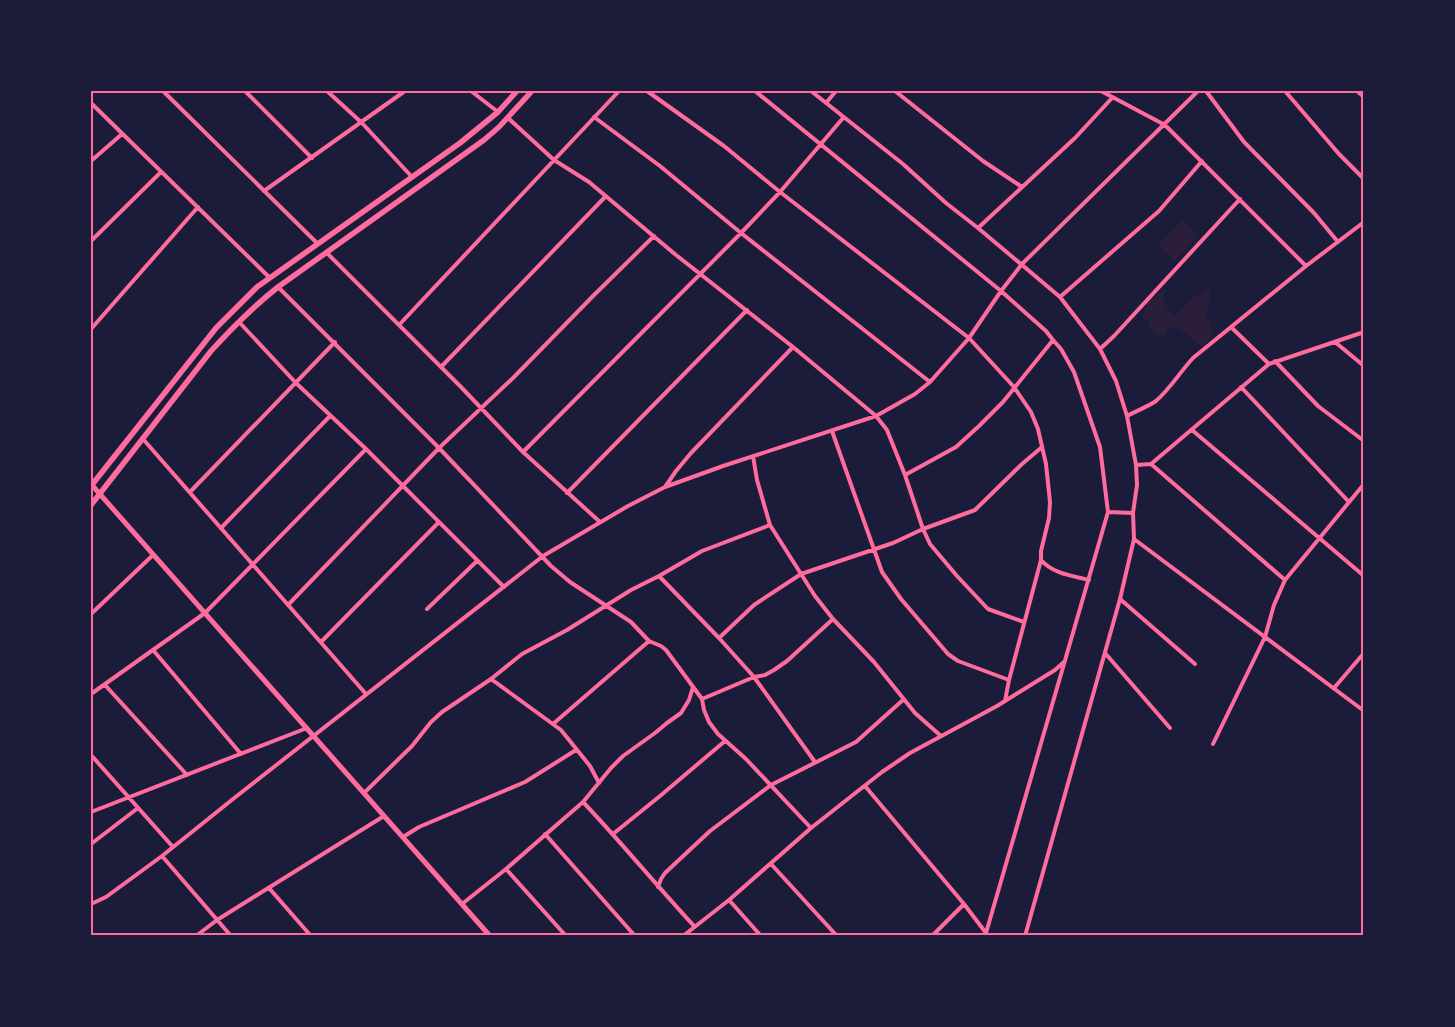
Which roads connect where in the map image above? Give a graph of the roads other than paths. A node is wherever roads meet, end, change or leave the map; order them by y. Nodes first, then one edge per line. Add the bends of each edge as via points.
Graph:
1 (163, 91) edge
2 (246, 91) edge
3 (327, 91) edge
4 (405, 91) edge
5 (471, 91) edge
6 (516, 91) edge
7 (532, 91) edge
8 (619, 91) edge
9 (647, 91) edge
10 (755, 91) edge
11 (811, 91) edge
12 (836, 91) edge
13 (895, 91) edge
14 (1101, 91) edge
15 (1198, 91) edge
16 (1206, 91) edge
17 (1285, 91) edge
18 (1357, 91) edge
19 (1112, 98) junction
20 (1364, 98) edge
21 (91, 103) edge
22 (826, 103) junction
23 (498, 112) junction
24 (508, 118) junction
25 (594, 118) junction
26 (843, 118) junction
27 (362, 123) junction
28 (1165, 125) junction
29 (122, 134) junction
30 (820, 144) junction
31 (312, 158) junction
32 (554, 160) junction
33 (1202, 161) junction
34 (91, 162) edge
35 (161, 172) junction
36 (412, 177) junction
37 (1364, 179) edge
38 (1022, 187) junction
39 (264, 191) junction
40 (780, 192) junction
41 (606, 196) junction
42 (1240, 199) junction
43 (198, 208) junction
44 (1364, 222) edge
45 (978, 228) junction
46 (741, 234) junction
47 (654, 236) junction
48 (91, 241) edge
49 (1338, 242) junction
50 (318, 244) junction
51 (327, 253) junction
52 (1022, 264) junction
53 (1306, 266) junction
54 (701, 274) junction
55 (270, 278) junction
56 (278, 286) junction
57 (1001, 291) junction
58 (1060, 297) junction
59 (747, 310) junction
60 (239, 322) junction
61 (399, 325) junction
62 (1231, 327) junction
63 (91, 329) edge
64 (1364, 332) edge
65 (969, 338) junction
66 (1053, 340) junction
67 (335, 342) junction
68 (1335, 342) junction
69 (793, 347) junction
70 (1100, 349) junction
71 (1275, 361) junction
72 (1269, 364) junction
73 (1364, 366) edge
74 (441, 367) junction
75 (930, 382) junction
76 (296, 383) junction
77 (1241, 386) junction
78 (1014, 387) junction
79 (481, 408) junction
80 (330, 416) junction
81 (876, 416) junction
82 (1127, 416) junction
83 (832, 430) junction
84 (1192, 430) junction
85 (143, 439) junction
86 (1364, 441) edge
87 (1042, 447) junction
88 (440, 448) junction
89 (366, 449) junction
90 (523, 452) junction
91 (753, 456) junction
92 (1151, 464) junction
93 (1136, 465) junction
94 (905, 475) junction
95 (1364, 484) edge
96 (91, 485) edge
97 (403, 487) junction
98 (665, 487) junction
99 (190, 492) junction
100 (568, 493) junction
101 (99, 494) junction
102 (1349, 502) junction
103 (91, 504) edge
104 (1108, 512) junction
105 (1133, 513) junction
106 (439, 522) junction
107 (600, 522) junction
108 (770, 525) junction
109 (221, 528) junction
110 (923, 529) junction
111 (1320, 538) junction
112 (1134, 539) junction
113 (873, 550) junction
114 (153, 555) junction
115 (543, 556) junction
116 (1041, 560) junction
117 (478, 561) junction
118 (253, 564) junction
119 (801, 574) junction
120 (659, 576) junction
121 (1364, 576) edge
122 (1089, 580) junction
123 (1285, 580) junction
124 (504, 587) junction
125 (1120, 599) junction
126 (288, 605) junction
127 (606, 606) junction
128 (427, 609) dead end
129 (204, 613) junction
130 (91, 614) edge
131 (833, 619) junction
132 (1024, 622) junction
133 (1265, 637) junction
134 (719, 638) junction
135 (649, 641) junction
136 (321, 642) junction
137 (153, 650) junction
138 (1105, 653) junction
139 (1364, 653) edge
140 (1065, 661) junction
141 (1195, 664) dead end
142 (754, 677) junction
143 (491, 678) junction
144 (1009, 680) junction
145 (104, 684) junction
146 (693, 687) junction
147 (1334, 688) junction
148 (91, 694) edge
149 (366, 694) junction
150 (702, 699) junction
151 (904, 699) junction
152 (1005, 701) junction
153 (1364, 711) edge
154 (553, 724) junction
155 (307, 728) junction
156 (1170, 728) dead end
157 (313, 736) junction
158 (941, 736) junction
159 (724, 740) junction
160 (1213, 744) dead end
161 (576, 750) junction
162 (241, 754) junction
163 (91, 755) edge
164 (815, 762) junction
165 (187, 775) junction
166 (599, 783) junction
167 (771, 785) junction
168 (865, 786) junction
169 (364, 793) junction
170 (128, 797) junction
171 (583, 802) junction
172 (138, 808) junction
173 (91, 812) edge
174 (384, 816) junction
175 (811, 828) junction
176 (545, 834) junction
177 (613, 834) junction
178 (403, 837) junction
179 (91, 844) edge
180 (173, 847) junction
181 (162, 856) junction
182 (771, 864) junction
183 (506, 869) junction
184 (658, 887) junction
185 (270, 888) junction
186 (729, 900) junction
187 (91, 904) edge
188 (462, 904) junction
189 (964, 904) junction
190 (217, 920) junction
191 (694, 926) junction
192 (196, 936) edge
193 (232, 936) edge
194 (311, 936) edge
195 (490, 936) edge
196 (566, 936) edge
197 (635, 936) edge
198 (682, 936) edge
199 (761, 936) edge
200 (837, 936) edge
201 (932, 936) edge
202 (1025, 936) edge

1 - 39 street
2 - 31 street
3 - 27 street
4 - 27 street
5 - 23 street
6 - 23 main road
7 - 24 main road
8 - 25 street
9 - 40 street via 724,146
10 - 30 street
11 - 22 street
12 - 22 street
13 - 38 street via 996,171
14 - 19 street
15 - 28 street
16 - 49 street via 1244,142
17 - 37 street
18 - 20 street
19 - 28 street
19 - 38 street
21 - 29 street
22 - 26 street
23 - 36 main road
24 - 32 street
24 - 51 main road via 484,140
25 - 32 street
25 - 46 street via 660,166
26 - 30 street
26 - 45 street
27 - 31 street
27 - 36 street
28 - 33 street
28 - 52 street
29 - 34 street
29 - 35 street
30 - 40 street
30 - 57 street
31 - 39 street
32 - 41 street
32 - 61 street
33 - 42 street
33 - 58 street via 1159,211
35 - 43 street
35 - 48 street
36 - 50 main road
38 - 45 street
39 - 50 street
40 - 46 street
40 - 65 street
41 - 47 street
41 - 74 street
42 - 53 street
42 - 70 street
43 - 55 street
43 - 63 street
44 - 49 street
45 - 52 street
46 - 54 street
46 - 75 street
47 - 54 street
47 - 79 street
49 - 53 street
50 - 55 main road
51 - 56 main road
51 - 61 street
52 - 57 street
52 - 58 street
53 - 62 street
54 - 59 street
54 - 90 street
55 - 96 main road via 216,328
56 - 60 main road
56 - 67 street
57 - 65 street
57 - 66 street
58 - 70 street
59 - 69 street
59 - 100 street
60 - 76 street
60 - 85 main road via 211,351
61 - 74 street
62 - 72 street
62 - 82 street via 1193,358 1154,402
64 - 68 street
65 - 75 street
65 - 78 street
66 - 78 street
66 - 104 street via 1074,372 1100,447
67 - 76 street
67 - 88 street
68 - 71 street
68 - 73 street
69 - 81 street
69 - 98 street via 691,453
70 - 82 street via 1116,381
71 - 72 street
71 - 86 street via 1318,406
72 - 77 street
74 - 79 street
75 - 81 street
76 - 80 street
76 - 99 street
77 - 84 street
77 - 102 street
78 - 87 street via 1031,412
78 - 94 street via 1003,402 956,447
79 - 88 street
79 - 90 street
80 - 89 street
80 - 109 street
81 - 83 street
81 - 94 street via 887,430
82 - 93 street
83 - 91 street
83 - 113 street
84 - 92 street
84 - 111 street
85 - 99 street
85 - 101 main road
87 - 110 street via 975,510
87 - 116 street via 1050,502
88 - 97 street
88 - 115 street
89 - 97 street
89 - 118 street
90 - 100 street
91 - 98 street
91 - 108 street
92 - 93 street
92 - 123 street
93 - 105 street
94 - 110 street
95 - 102 street
96 - 101 street
97 - 106 street
97 - 126 street
98 - 107 street
99 - 109 street
100 - 107 street
101 - 103 main road
101 - 114 street
102 - 111 street
104 - 105 street
104 - 122 street
105 - 112 street
106 - 117 street
106 - 136 street
107 - 115 street
108 - 119 street
108 - 120 street via 702,551
109 - 118 street
110 - 113 street
110 - 132 street via 930,544 988,609
111 - 121 street
111 - 123 street
112 - 125 street
112 - 133 street
113 - 119 street
113 - 144 street via 882,572 901,599 948,654 958,661
114 - 129 street
114 - 130 street
115 - 124 street
115 - 127 street via 570,582
116 - 122 street via 1060,572
116 - 132 street
117 - 124 street
117 - 128 street
118 - 126 street
118 - 129 street
119 - 131 street
119 - 134 street via 754,605
120 - 127 street
120 - 134 street
122 - 140 street
123 - 133 street
124 - 149 street
125 - 138 street
125 - 141 street
126 - 136 street
127 - 135 street via 631,622
127 - 143 street via 522,654
129 - 137 street
129 - 155 street
131 - 142 street via 780,666
131 - 151 street
132 - 144 street
133 - 147 street
133 - 160 street
134 - 142 street
135 - 146 street via 666,650
135 - 154 street
136 - 149 street
137 - 145 street
137 - 162 street
138 - 156 street
138 - 202 street
139 - 147 street
140 - 152 street
140 - 189 street via 986,933
142 - 150 street
142 - 164 street
143 - 154 street
143 - 169 street via 442,712
144 - 152 street
145 - 148 street
145 - 165 street
146 - 150 street
146 - 166 street via 680,713 622,756
147 - 153 street
149 - 157 street
150 - 159 street via 709,722
151 - 158 street
151 - 164 street via 856,742
152 - 158 street
154 - 161 street
155 - 157 street
155 - 162 street
157 - 169 street
157 - 180 street
158 - 168 street via 910,753
159 - 167 street
159 - 177 street
161 - 166 street
161 - 178 street via 525,782 419,827
162 - 165 street
163 - 170 street
164 - 167 street
165 - 170 street
166 - 171 street
167 - 175 street
167 - 184 street via 680,857 660,879
168 - 175 street
168 - 189 street
169 - 174 street
170 - 172 street
170 - 173 street
171 - 176 street
171 - 177 street
172 - 179 street
172 - 180 street
174 - 178 street
174 - 185 street
175 - 182 street
176 - 183 street
176 - 197 street
177 - 184 street
178 - 188 street
180 - 181 street
181 - 187 street via 106,897
181 - 190 street
182 - 186 street
182 - 200 street
183 - 188 street
183 - 196 street
184 - 191 street
185 - 190 street
185 - 194 street
186 - 191 street
186 - 199 street
188 - 195 street
189 - 201 street
190 - 192 street
190 - 193 street
191 - 198 street

